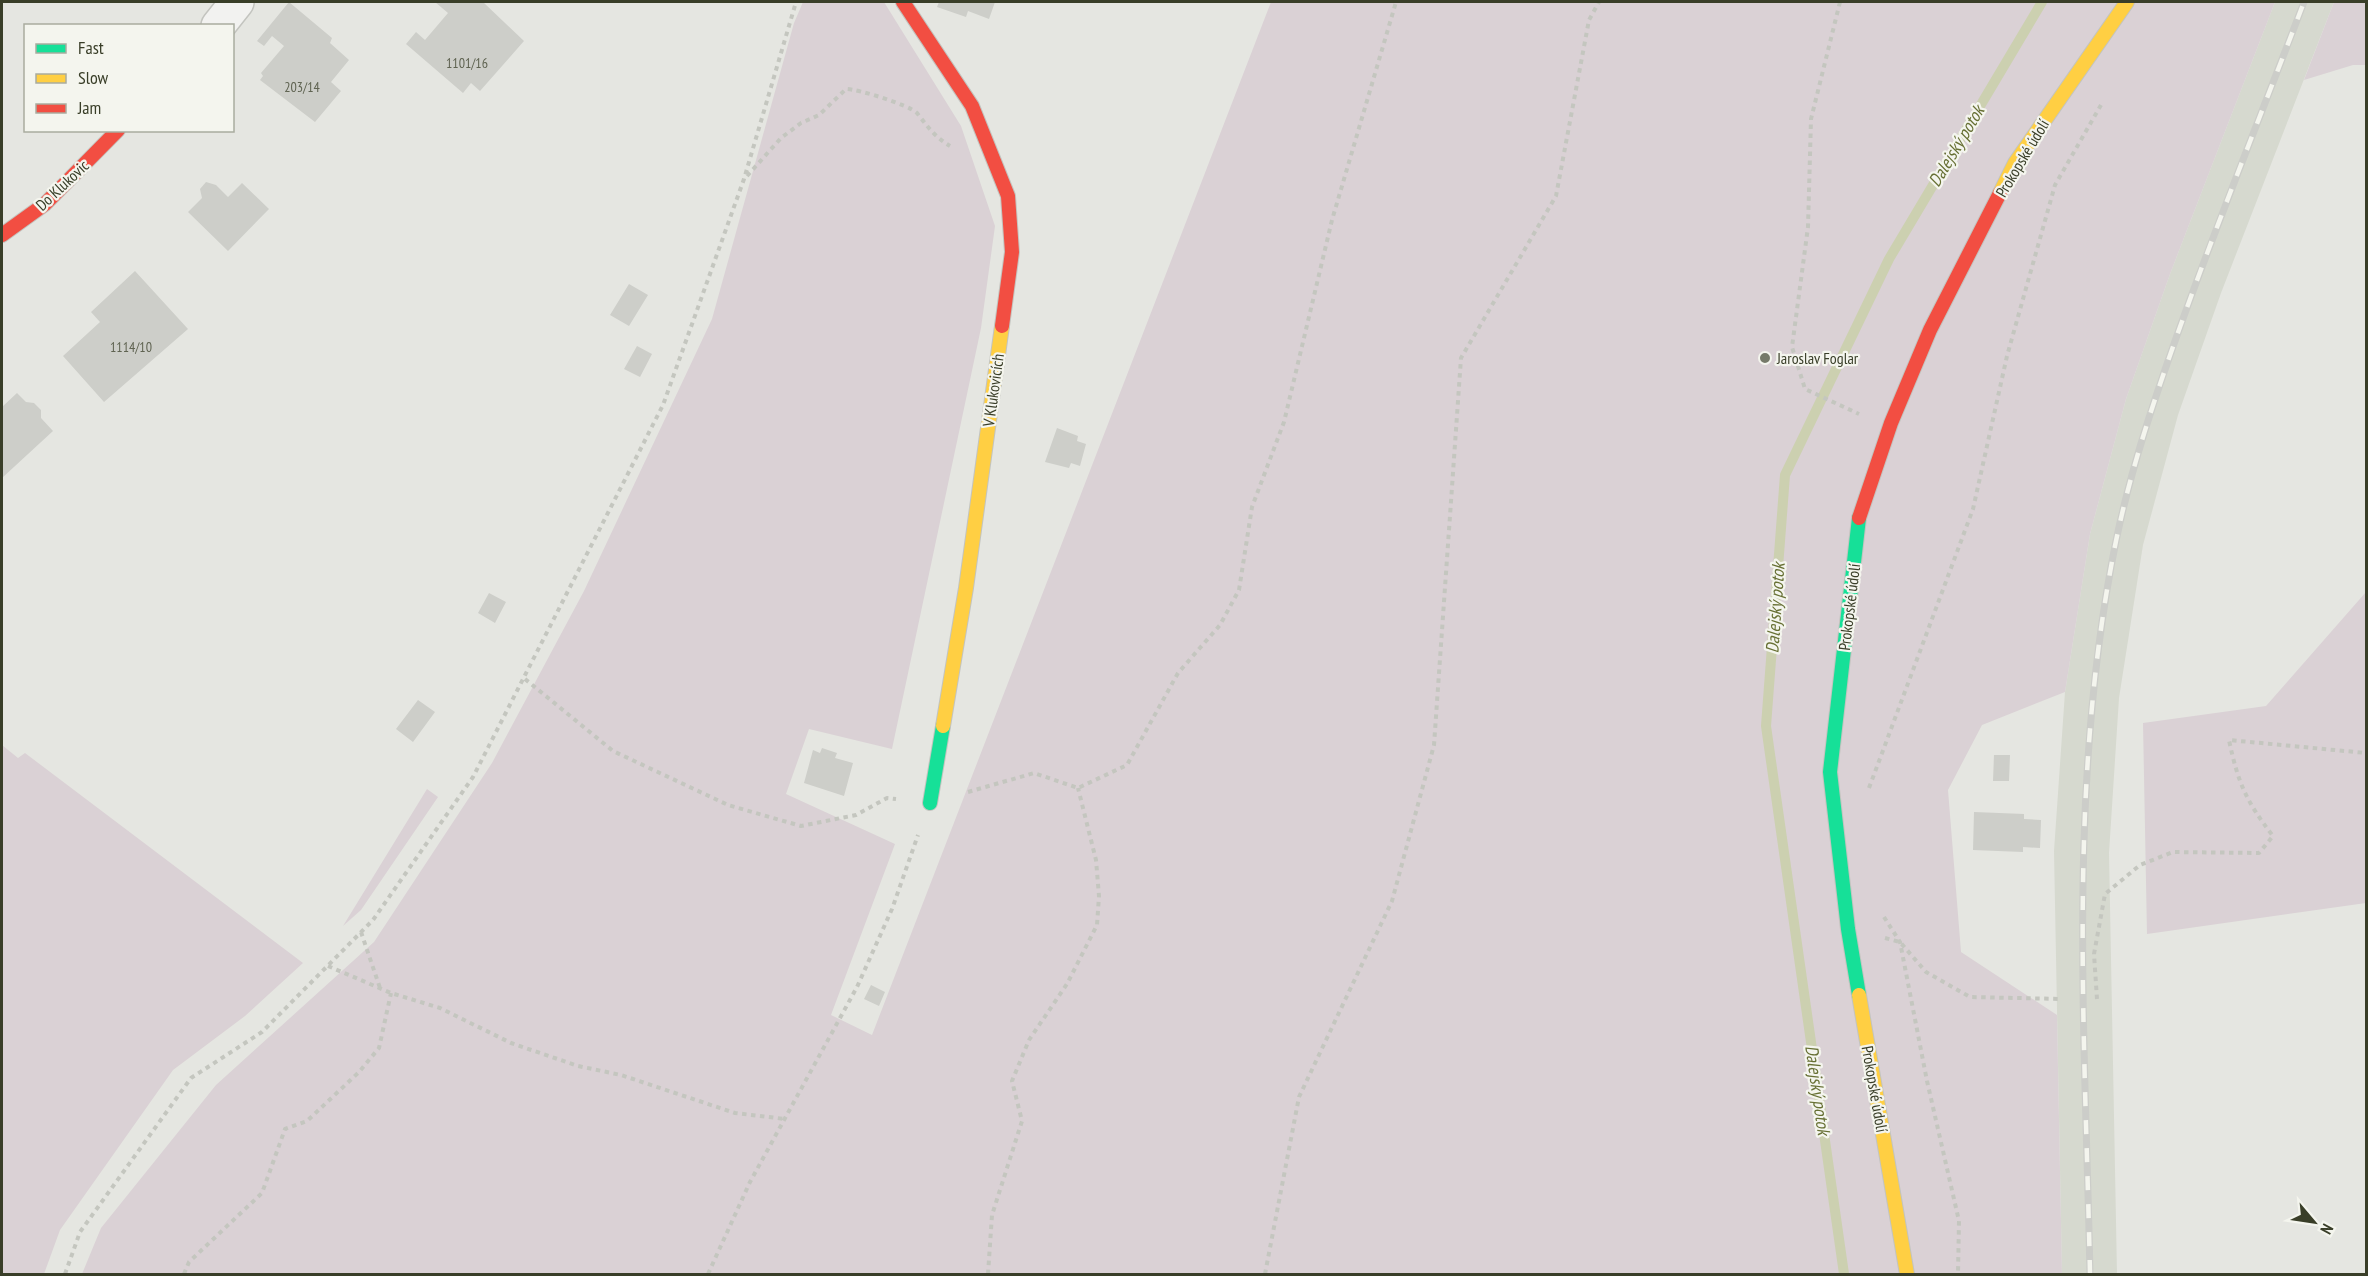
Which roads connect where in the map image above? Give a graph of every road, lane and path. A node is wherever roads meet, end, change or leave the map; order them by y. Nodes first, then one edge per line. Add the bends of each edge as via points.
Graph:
1 (237, 2) edge
2 (796, 2) edge
3 (903, 2) edge
4 (1396, 2) edge
5 (1599, 2) edge
6 (1840, 2) edge
7 (2127, 2) edge
8 (220, 24) edge
9 (2106, 97) dead end
10 (116, 132) edge
11 (994, 162) junction
12 (744, 179) junction
13 (2, 235) edge
14 (1850, 411) dead end
15 (525, 679) junction
16 (2367, 753) edge
17 (1078, 788) junction
18 (1869, 799) dead end
19 (930, 803) junction
20 (1878, 908) dead end
21 (1848, 929) junction
22 (361, 932) junction
23 (1900, 942) junction
24 (328, 966) junction
25 (380, 988) junction
26 (391, 993) junction
27 (2062, 999) dead end
28 (2097, 999) dead end
29 (785, 1119) junction
30 (65, 1275) edge
31 (184, 1275) edge
32 (708, 1275) edge
33 (988, 1275) edge
34 (1265, 1275) edge
35 (1907, 1275) edge
36 (1958, 1275) edge

1 - 8 street
2 - 12 path
3 - 11 street, V Klukovicích via 972,106
4 - 17 path via 1332,220 1284,422 1252,507 1239,590 1220,625 1179,673 1127,765
5 - 34 path via 1589,20 1556,196 1461,358 1434,745 1392,901 1299,1097
6 - 14 path via 1811,119 1808,227 1792,347 1805,390
7 - 21 street, Prokopské údolí via 2015,163 1930,330 1859,519 1830,772
9 - 18 path via 2055,185 2007,356 1973,509 1869,788
10 - 13 street, Do Klukovic via 45,204
11 - 12 path via 964,155 940,141 908,108 863,91 846,89 819,115 781,138
11 - 19 street, V Klukovicích via 1008,196 1012,252 966,588
12 - 15 path via 663,405
15 - 19 path via 613,751 728,805 801,826 856,815 887,798
15 - 22 path via 473,777
16 - 28 path via 2229,740 2237,779 2273,836 2259,853 2173,852 2140,865 2104,894 2094,954
17 - 19 path via 1034,773
17 - 33 path via 1096,860 1100,896 1097,925 1067,984 1029,1040 1012,1081 1022,1121 992,1215
19 - 29 path via 892,909 861,978
20 - 23 path
21 - 23 path
21 - 35 street, Prokopské údolí
22 - 24 path
22 - 25 path
23 - 27 path via 1926,972 1970,997
23 - 36 path via 1959,1221
24 - 25 path
24 - 30 path via 262,1032 191,1078 80,1232
25 - 26 path
26 - 29 path via 440,1008 511,1043 578,1066 628,1077 735,1113
26 - 31 path via 379,1048 307,1121 285,1129 262,1193 189,1262
29 - 32 path via 750,1182

